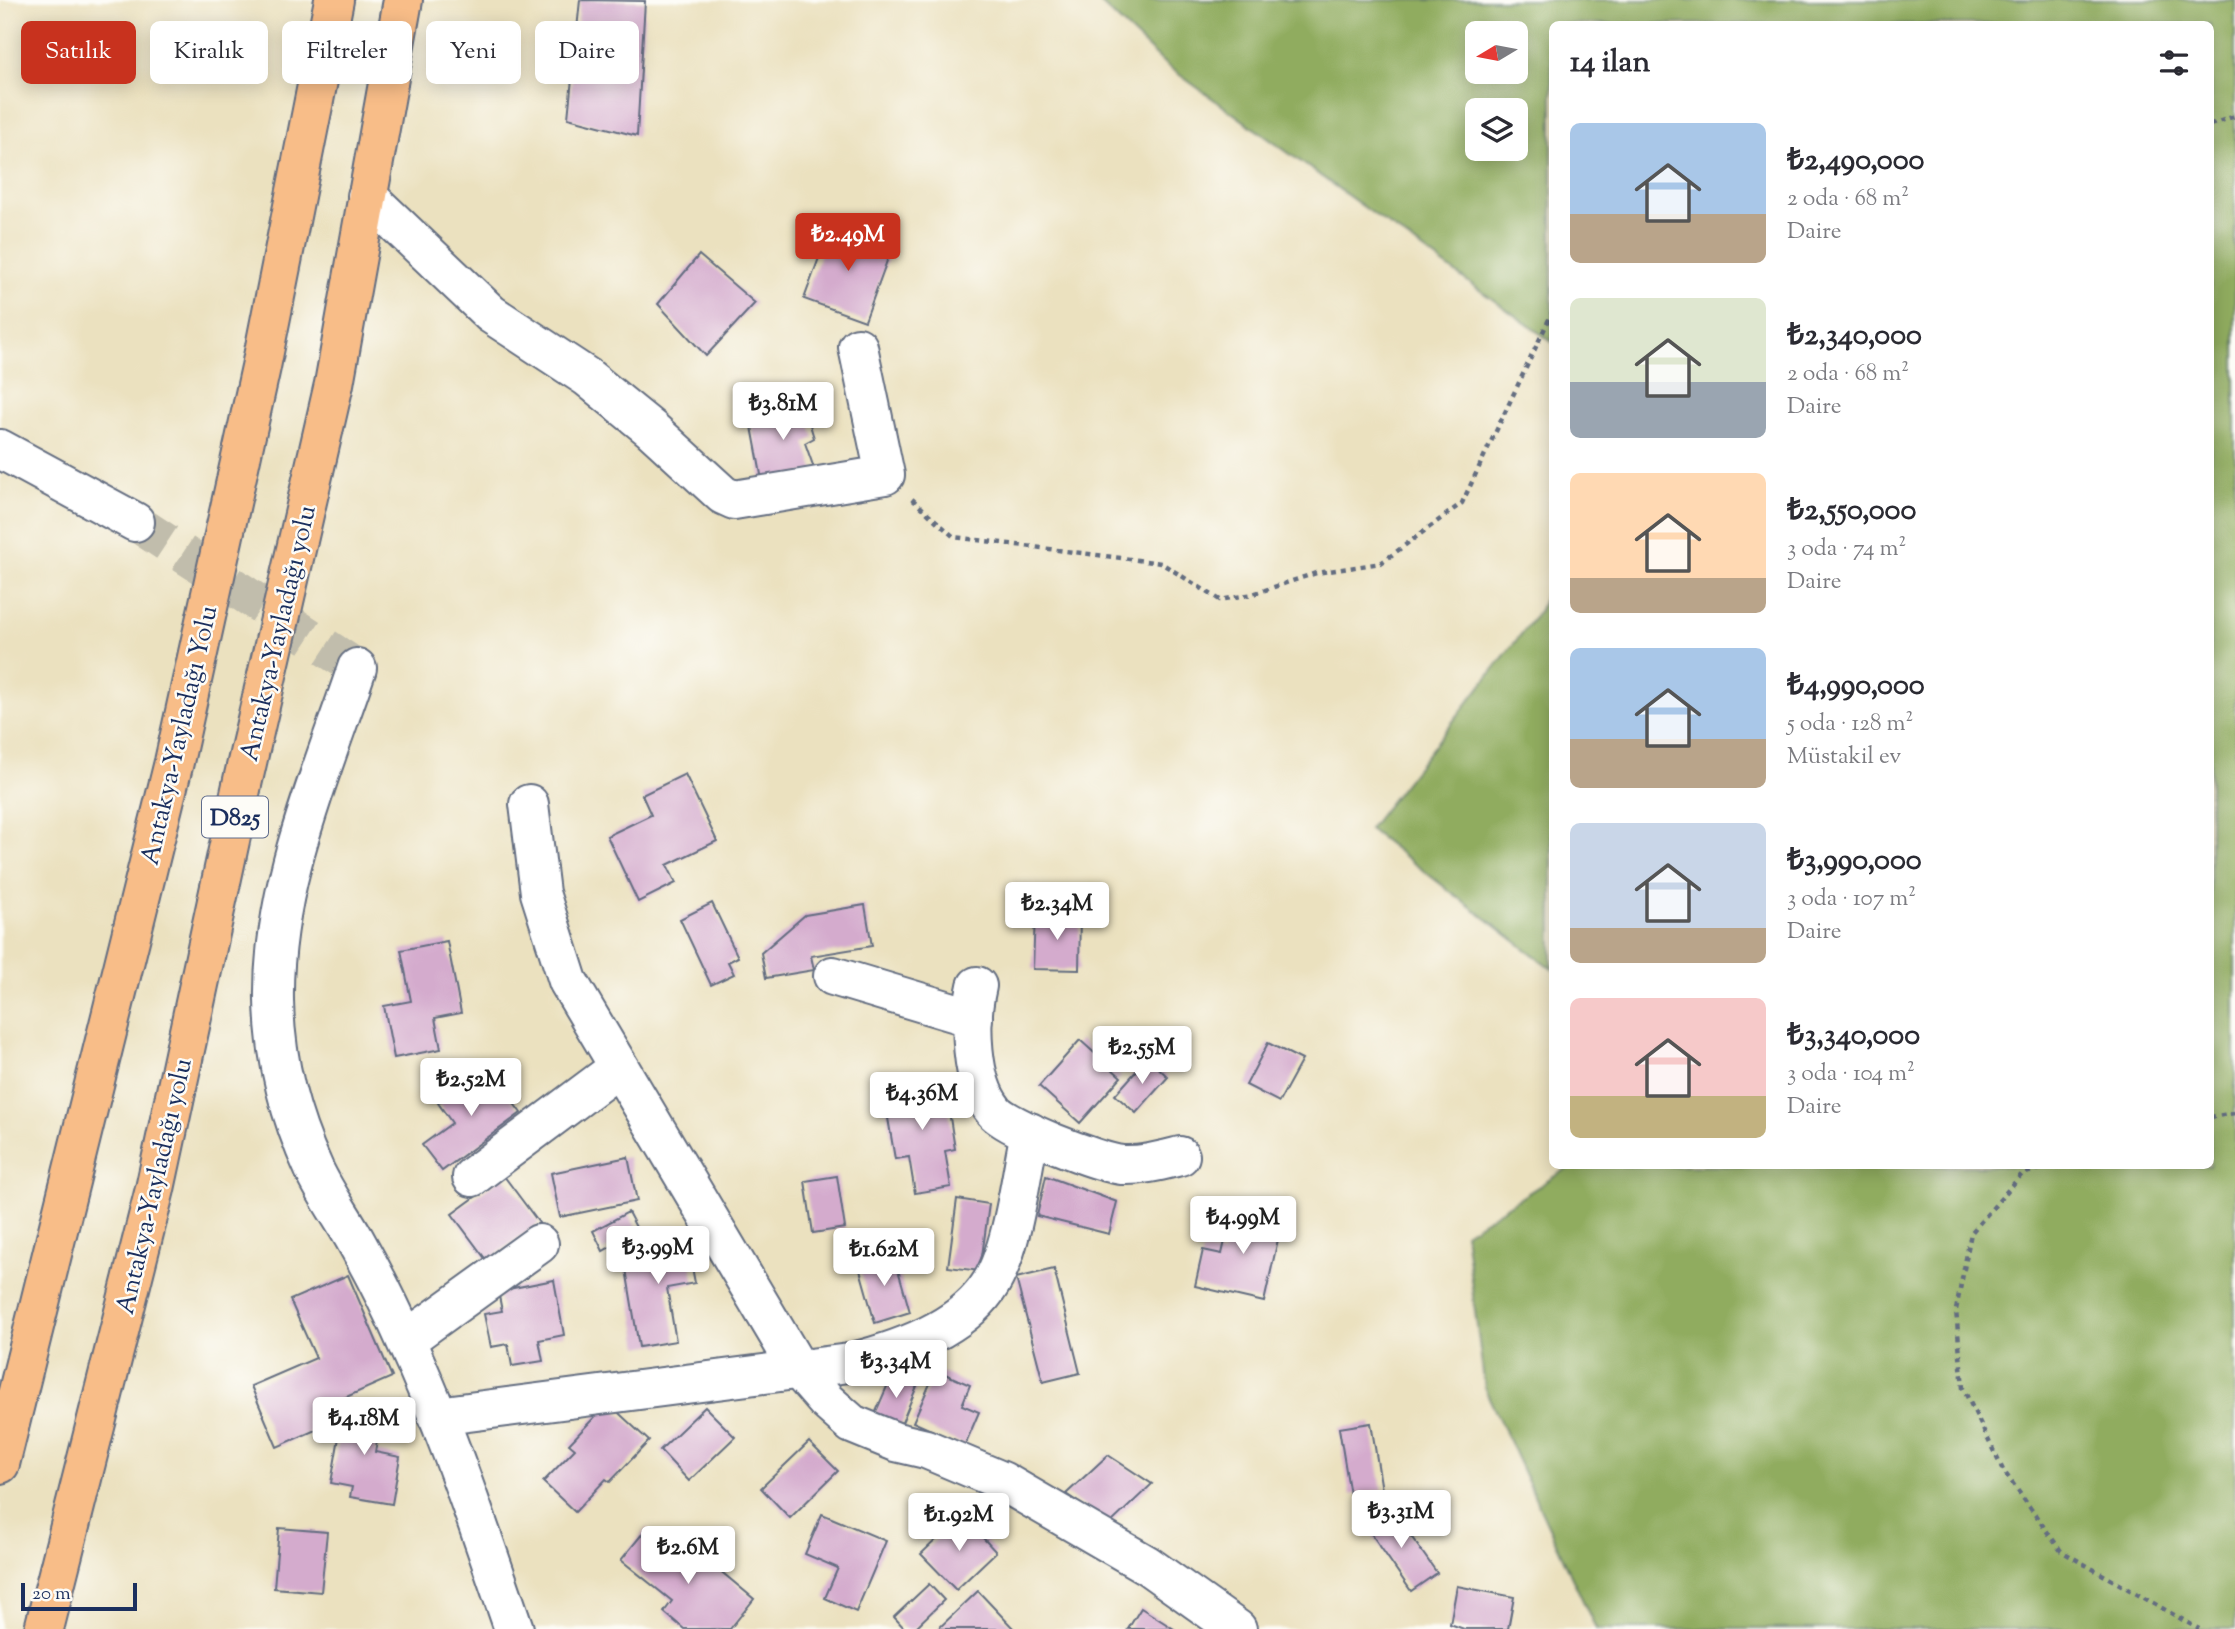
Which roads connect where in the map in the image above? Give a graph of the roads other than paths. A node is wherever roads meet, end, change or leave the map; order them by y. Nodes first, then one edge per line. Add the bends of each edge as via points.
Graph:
1 (334, 0) edge
2 (403, 0) edge
3 (367, 195) junction
4 (858, 347) dead end
5 (0, 449) edge
6 (135, 522) tunnel mouth
7 (357, 668) dead end
8 (529, 804) dead end
9 (833, 976) dead end
10 (618, 1068) junction
11 (1030, 1132) junction
12 (1180, 1156) dead end
13 (472, 1177) dead end
14 (539, 1244) dead end
15 (406, 1340) junction
16 (799, 1370) junction
17 (437, 1416) junction
18 (0, 1464) edge
19 (44, 1629) edge
20 (514, 1629) edge
21 (1237, 1629) edge

1 - 18 highway, Antakya-Yayladağı Yolu / D825 via 261,367 174,762
2 - 3 highway, Antakya-Yayladağı yolu / D825
3 - 4 street via 491,314 587,377 723,495 746,500 885,475
3 - 19 highway, Antakya-Yayladağı yolu / D825 via 334,384 155,1189
5 - 6 street
7 - 15 street via 295,850 277,934 274,1000 289,1102 315,1170 379,1281
8 - 10 street via 540,893 558,955
9 - 11 street via 975,1002 976,1060 988,1104 1001,1118
10 - 13 street
10 - 16 street
11 - 12 street via 1118,1164 1147,1164
11 - 16 street via 999,1268 974,1304 900,1348 849,1363
14 - 15 street
15 - 17 street
16 - 17 street
16 - 21 street via 852,1424 1002,1481 1147,1564
17 - 20 street

